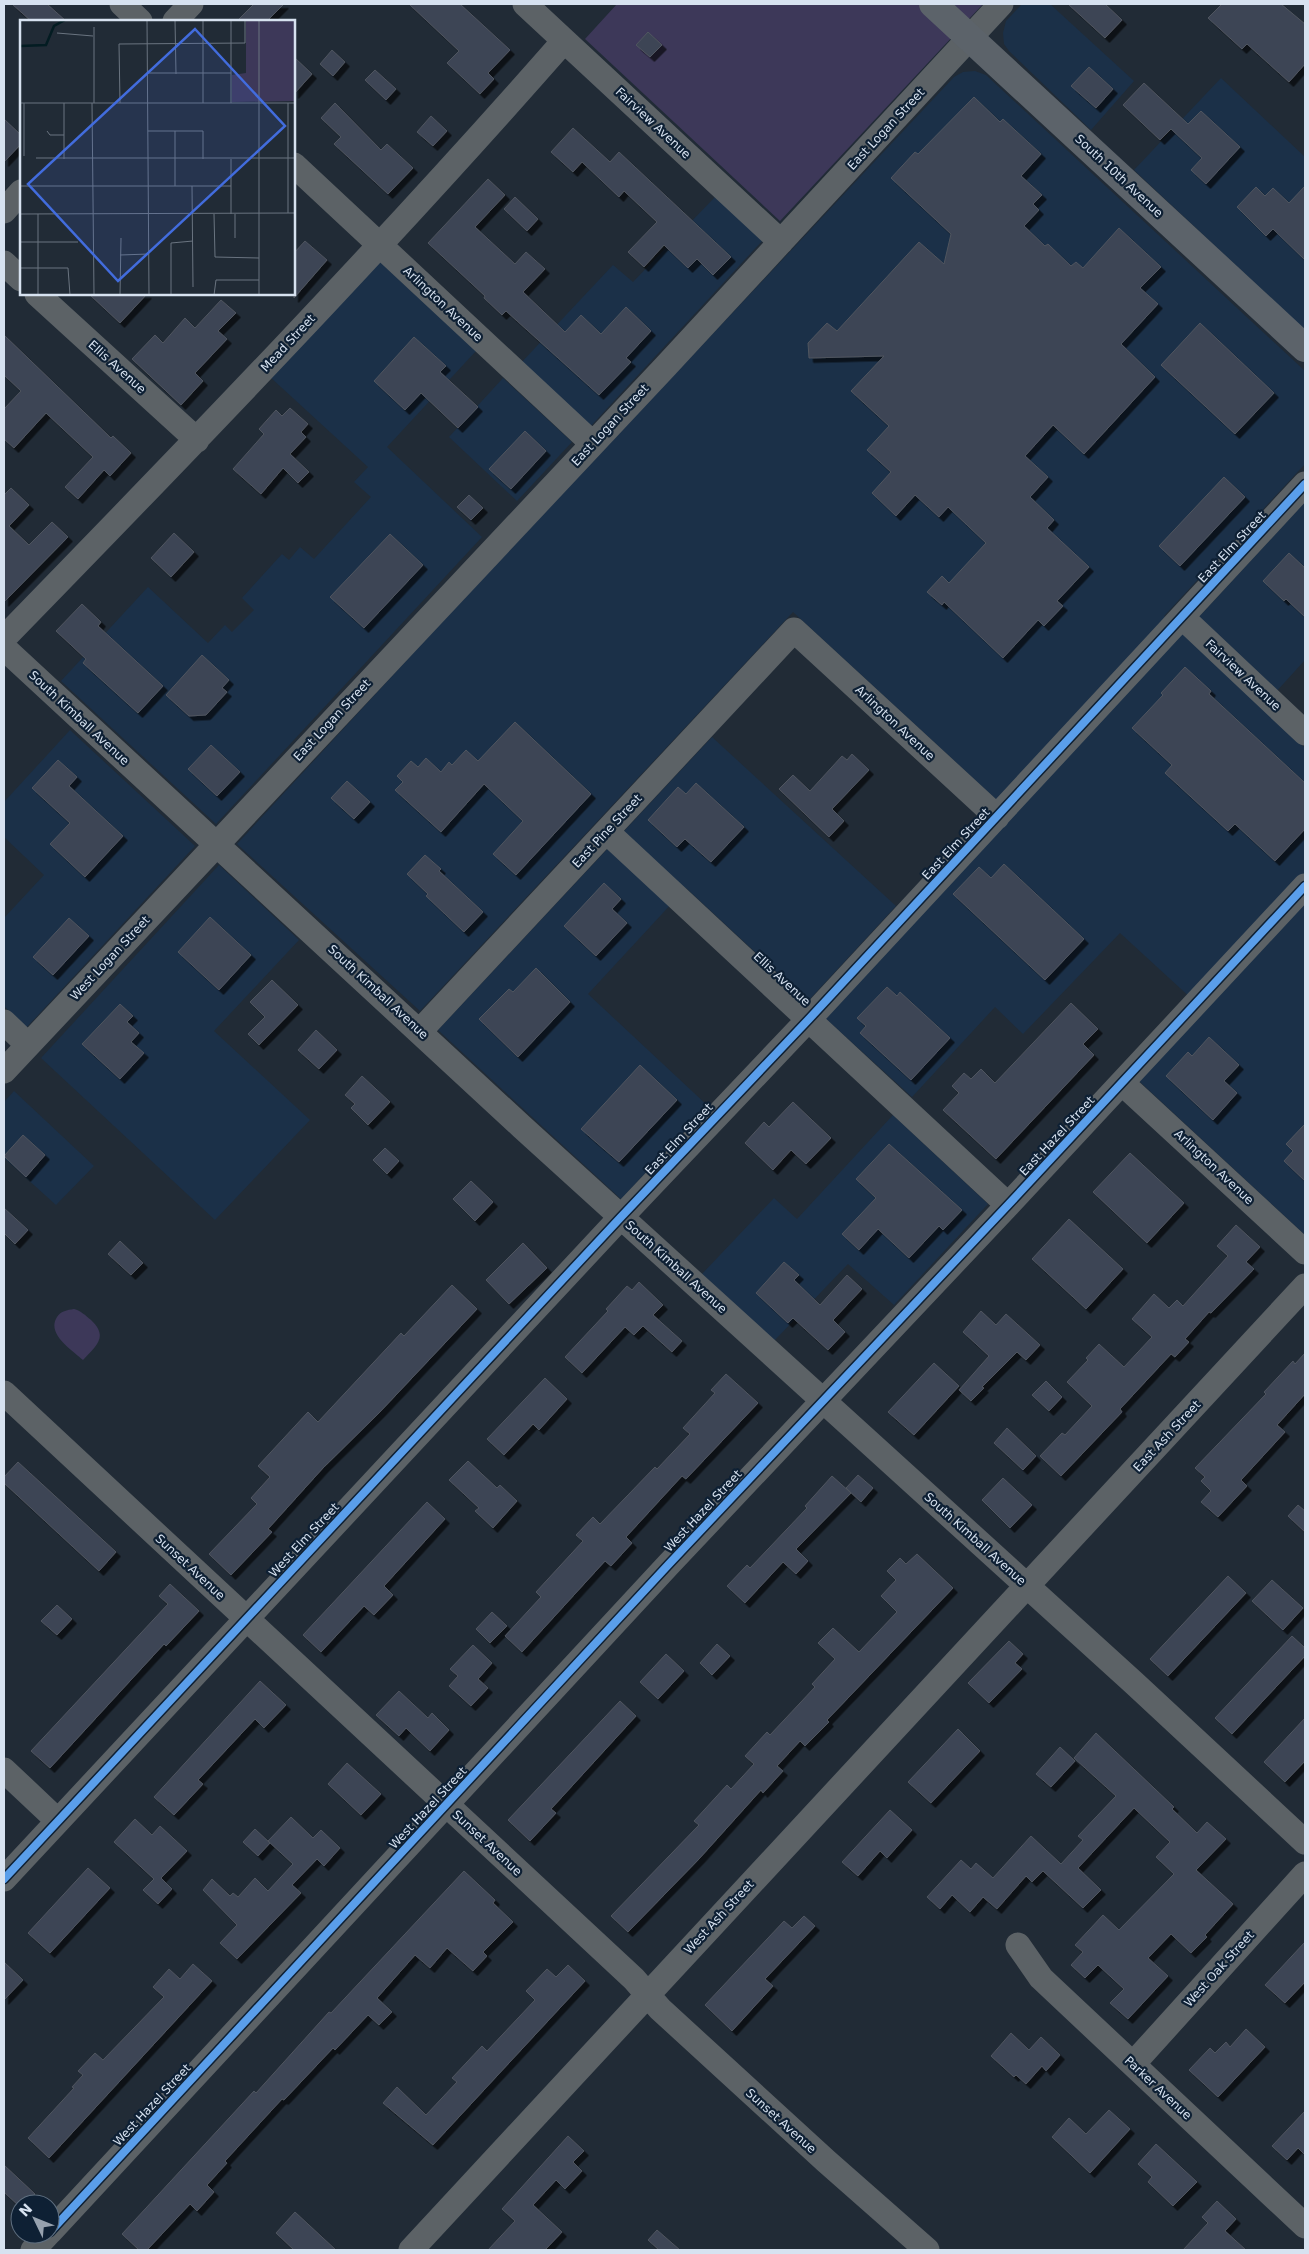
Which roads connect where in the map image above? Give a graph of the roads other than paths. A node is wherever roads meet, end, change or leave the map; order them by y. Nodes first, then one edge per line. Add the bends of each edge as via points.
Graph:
1 (122, 4) edge
2 (191, 4) edge
3 (524, 4) edge
4 (933, 4) edge
5 (1001, 4) edge
6 (139, 20) edge
7 (176, 20) edge
8 (970, 38) junction
9 (564, 41) junction
10 (295, 166) edge
11 (20, 193) edge
12 (4, 211) edge
13 (781, 242) junction
14 (379, 245) junction
15 (4, 263) edge
16 (20, 278) edge
17 (38, 295) edge
18 (1305, 348) edge
19 (197, 440) junction
20 (592, 444) junction
21 (1305, 484) edge
22 (1182, 617) junction
23 (794, 630) joint
24 (4, 638) edge
25 (4, 648) edge
26 (1305, 732) edge
27 (997, 817) junction
28 (607, 832) junction
29 (216, 844) junction
30 (1305, 886) edge
31 (809, 1019) junction
32 (4, 1022) edge
33 (420, 1031) junction
34 (28, 1045) junction
35 (4, 1071) edge
36 (1122, 1083) junction
37 (1008, 1205) junction
38 (621, 1217) junction
39 (1305, 1252) edge
40 (1305, 1286) edge
41 (4, 1394) edge
42 (823, 1401) junction
43 (1028, 1586) junction
44 (246, 1619) junction
45 (4, 1770) edge
46 (446, 1805) junction
47 (58, 1821) junction
48 (1305, 1842) edge
49 (1305, 1874) edge
50 (4, 1879) edge
51 (1018, 1946) dead end
52 (647, 1994) junction
53 (1132, 2064) junction
54 (60, 2221) edge
55 (1305, 2226) edge
56 (412, 2250) edge
57 (927, 2250) edge

1 - 6 street
2 - 7 street
3 - 9 street, Fairview Avenue
4 - 8 main road, South 10th Avenue
5 - 8 street, East Logan Street
8 - 13 street, East Logan Street
8 - 18 main road, South 10th Avenue
9 - 13 street, Fairview Avenue
9 - 14 street, Mead Street
10 - 14 street, Arlington Avenue
11 - 12 street
13 - 20 street, East Logan Street
14 - 19 street, Mead Street
14 - 20 street, Arlington Avenue
15 - 16 street
17 - 19 street, Ellis Avenue
19 - 24 street, Mead Street
20 - 29 street, East Logan Street
21 - 22 street, East Elm Street
22 - 26 street, Fairview Avenue
22 - 27 street, East Elm Street
23 - 27 street, Arlington Avenue
23 - 28 street, East Pine Street
25 - 29 street, South Kimball Avenue
27 - 31 street, East Elm Street
28 - 31 street, Ellis Avenue
28 - 33 street, East Pine Street
29 - 33 street, South Kimball Avenue
29 - 34 street, West Logan Street
30 - 36 street, East Hazel Street
31 - 37 street, Ellis Avenue
31 - 38 street, East Elm Street
32 - 34 street
33 - 38 street, South Kimball Avenue
34 - 35 street, West Logan Street
36 - 37 street, East Hazel Street
36 - 39 street, Arlington Avenue
37 - 42 street, East Hazel Street
38 - 42 street, South Kimball Avenue
38 - 44 street, West Elm Street
40 - 43 street, East Ash Street
41 - 44 street, Sunset Avenue
42 - 43 street, South Kimball Avenue
42 - 46 street, West Hazel Street
43 - 48 street, South Kimball Avenue
43 - 52 street, West Ash Street
44 - 46 street, Sunset Avenue
44 - 47 street, West Elm Street
45 - 47 street
46 - 52 street, Sunset Avenue
46 - 54 street, West Hazel Street
47 - 50 street, West Elm Street
49 - 53 street, West Oak Street
51 - 53 street, Parker Avenue via 1041,1978
52 - 56 street, West Ash Street
52 - 57 street, Sunset Avenue via 703,2049
53 - 55 street, Parker Avenue

